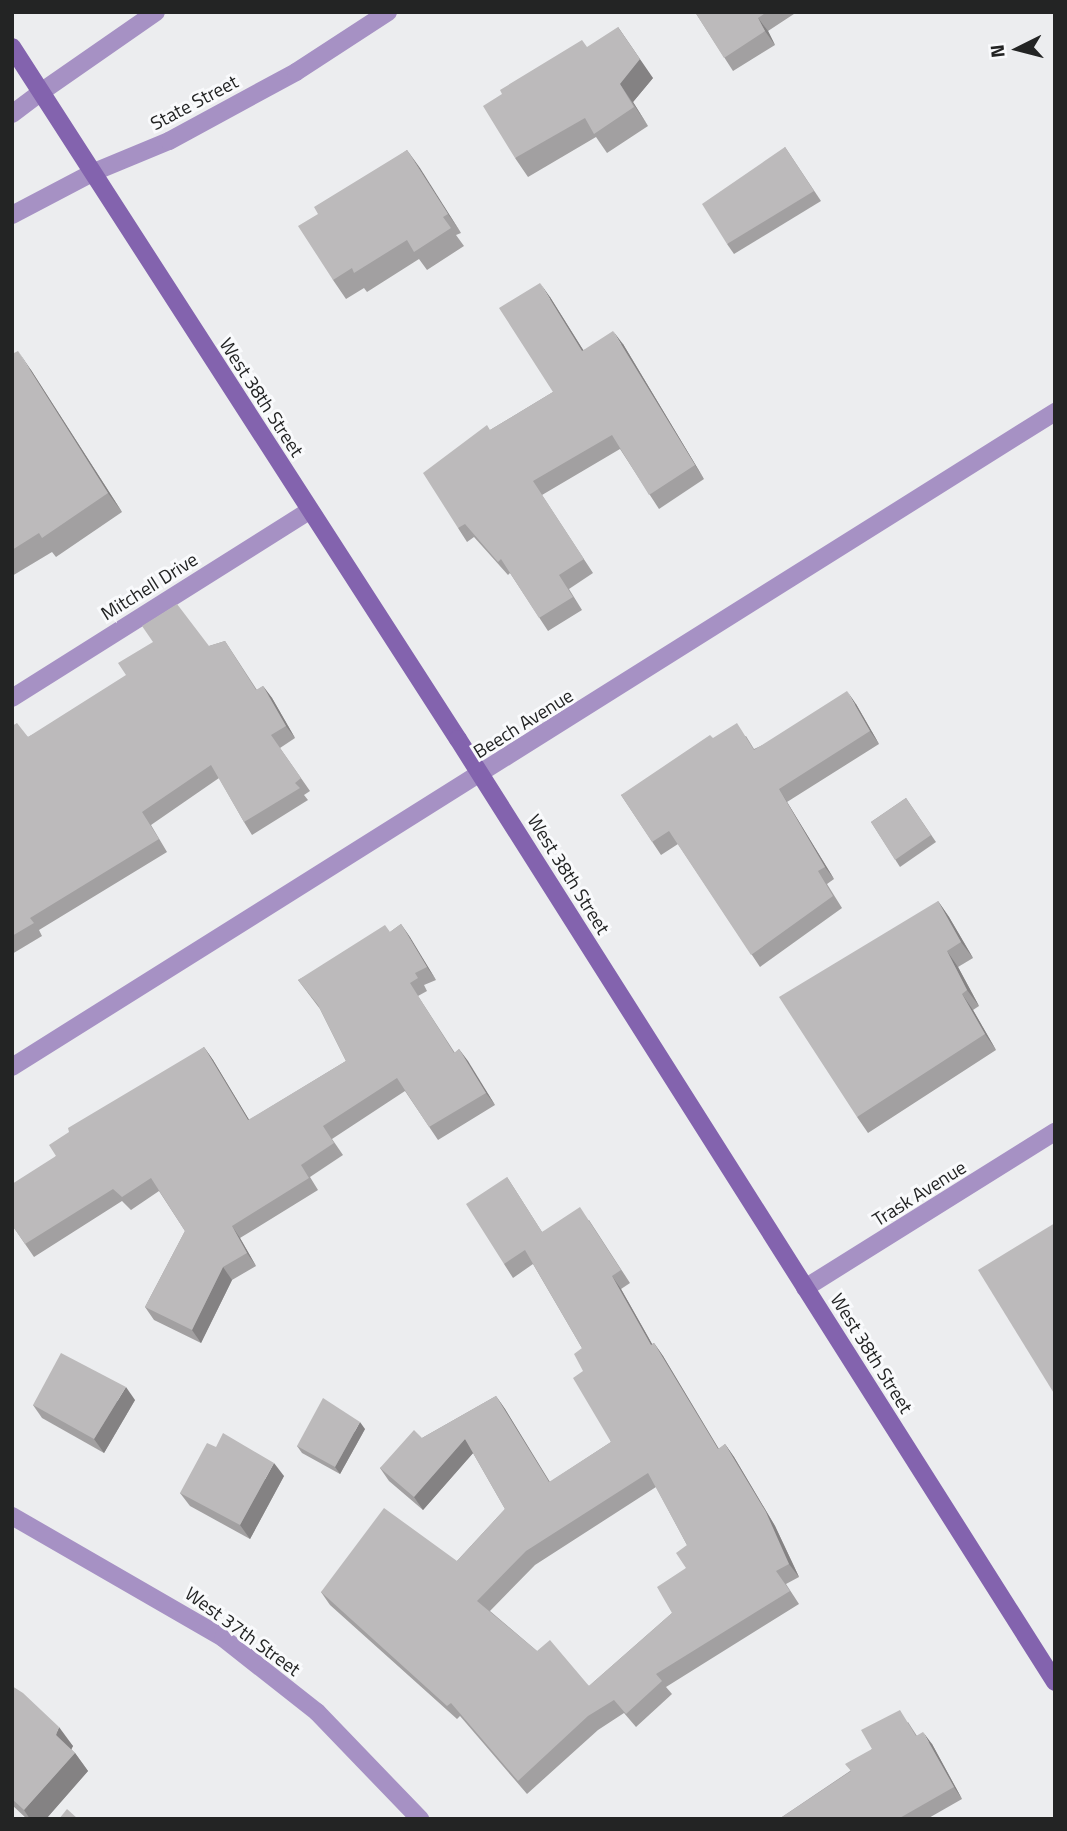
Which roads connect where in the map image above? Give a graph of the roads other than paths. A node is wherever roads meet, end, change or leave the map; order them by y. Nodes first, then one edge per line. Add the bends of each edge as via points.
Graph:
1 (156, 12) edge
2 (388, 12) edge
3 (12, 47) edge
4 (41, 92) junction
5 (12, 114) edge
6 (94, 172) junction
7 (12, 215) edge
8 (1055, 412) edge
9 (310, 510) junction
10 (12, 698) edge
11 (481, 774) junction
12 (12, 1067) edge
13 (1055, 1132) edge
14 (806, 1288) junction
15 (12, 1516) edge
16 (1055, 1682) edge
17 (420, 1819) edge

1 - 4 street
2 - 6 street, State Street via 296,72 169,141
3 - 4 main road, West 38th Street
4 - 5 street
4 - 6 main road, West 38th Street
6 - 7 street, State Street
6 - 9 main road, West 38th Street
8 - 11 street, Beech Avenue
9 - 10 street, Mitchell Drive
9 - 11 main road, West 38th Street
11 - 12 street, Beech Avenue
11 - 14 main road, West 38th Street
13 - 14 street, Trask Avenue
14 - 16 main road, West 38th Street
15 - 17 street, West 37th Street via 223,1638 317,1712

